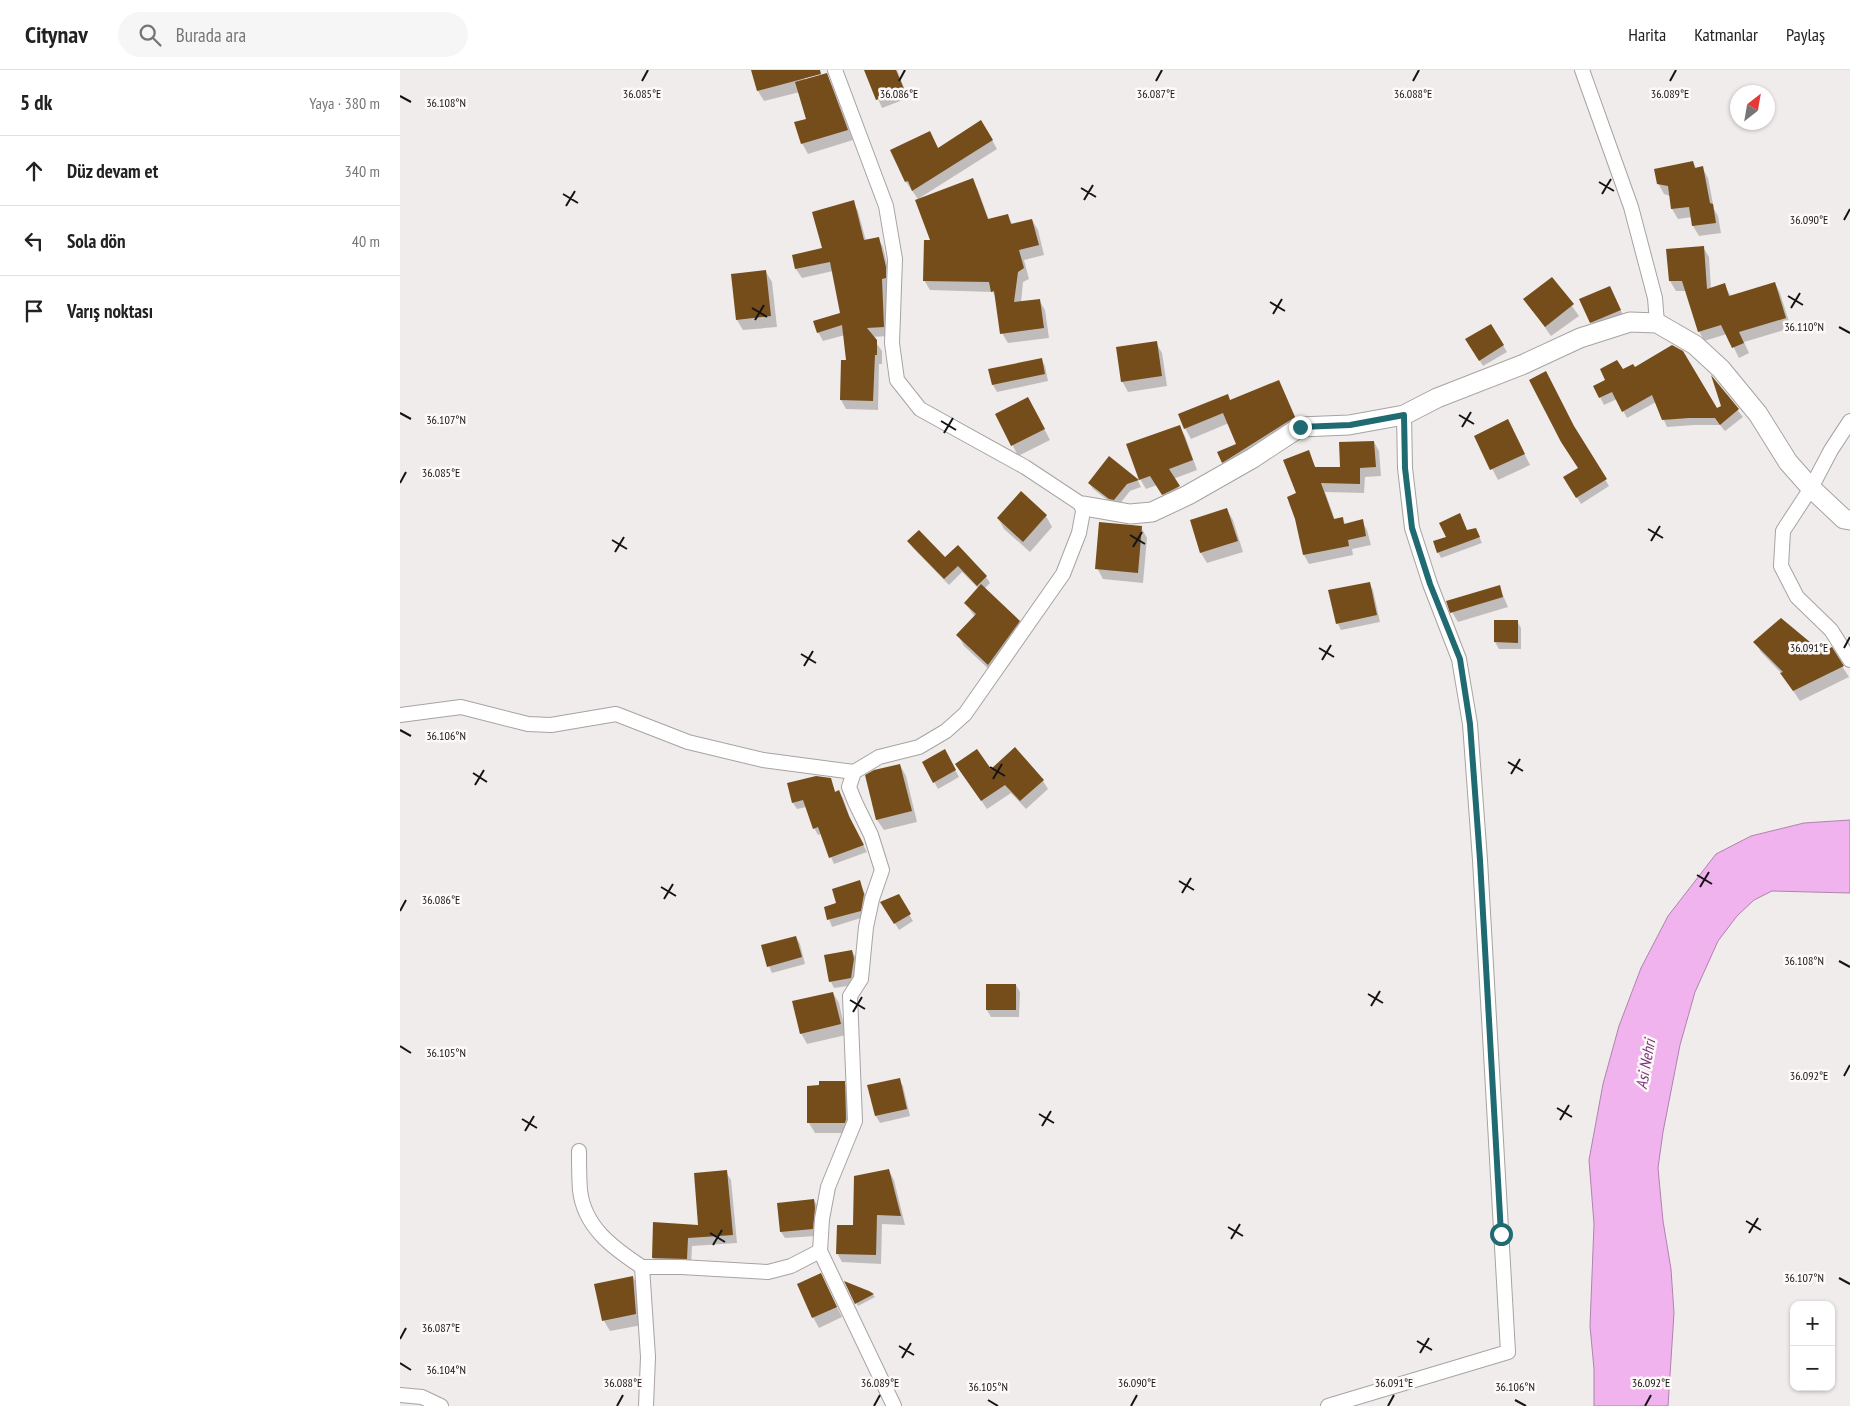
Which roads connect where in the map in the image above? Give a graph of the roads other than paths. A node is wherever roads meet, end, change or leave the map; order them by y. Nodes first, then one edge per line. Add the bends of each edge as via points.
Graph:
1 (835, 70) edge
2 (1582, 70) edge
3 (1657, 323) junction
4 (1404, 415) junction
5 (1850, 421) edge
6 (1811, 488) junction
7 (1084, 506) junction
8 (1850, 520) edge
9 (1850, 660) edge
10 (400, 715) edge
11 (854, 772) junction
12 (579, 1151) dead end
13 (820, 1251) junction
14 (642, 1267) junction
15 (400, 1395) edge
16 (441, 1406) edge
17 (646, 1406) edge
18 (894, 1406) edge
19 (1328, 1406) edge

1 - 7 street via 886,206 895,259 892,343 897,380 920,409 1025,467
2 - 3 street via 1631,207 1655,298
3 - 4 street via 1630,322 1580,338
3 - 6 street via 1695,345 1721,369 1758,414 1788,462
4 - 7 street via 1350,425 1300,427 1253,458 1152,512 1130,514
4 - 19 street via 1405,468 1412,528 1460,659 1470,724 1508,1352
5 - 6 street
6 - 8 street via 1844,519
6 - 9 street via 1783,531 1781,566 1797,597 1831,630
7 - 11 street via 1079,533 1063,574 965,714 946,732 919,747 878,757
10 - 11 street via 461,707 528,724 551,725 616,714 688,742 763,760
11 - 13 street via 849,787 872,835 882,870 866,927 861,979 850,996 855,1122 828,1187
12 - 14 street via 580,1191 588,1219 611,1245
13 - 14 street via 791,1266 768,1272
13 - 18 street
14 - 17 street via 648,1357
15 - 16 street via 422,1397

